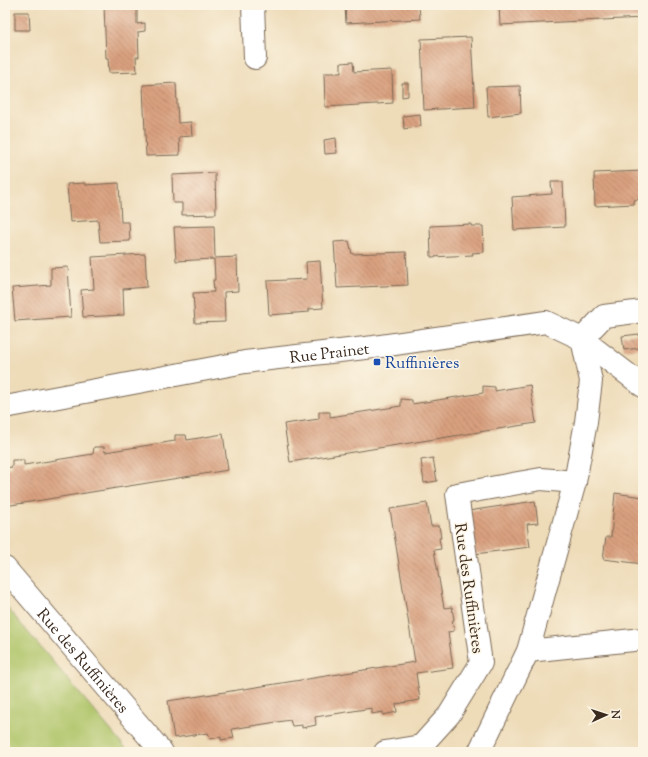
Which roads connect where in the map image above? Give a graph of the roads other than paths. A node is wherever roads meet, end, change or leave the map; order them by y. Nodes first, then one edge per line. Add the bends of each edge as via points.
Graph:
1 (252, 5) edge
2 (255, 58) dead end
3 (643, 311) edge
4 (582, 339) junction
5 (643, 386) edge
6 (5, 407) edge
7 (575, 482) junction
8 (5, 568) edge
9 (643, 639) edge
10 (528, 651) junction
11 (162, 752) edge
12 (385, 752) edge
13 (479, 752) edge

1 - 2 street
3 - 4 street via 604,316
4 - 5 street, Rue Prainet
4 - 6 street, Rue Prainet via 546,322 374,347 245,362
4 - 7 street via 591,381
7 - 10 street
7 - 12 street, Rue des Ruffinières via 541,480 457,494 481,663 449,715 421,746
8 - 11 street, Rue des Ruffinières
9 - 10 street
10 - 13 street

